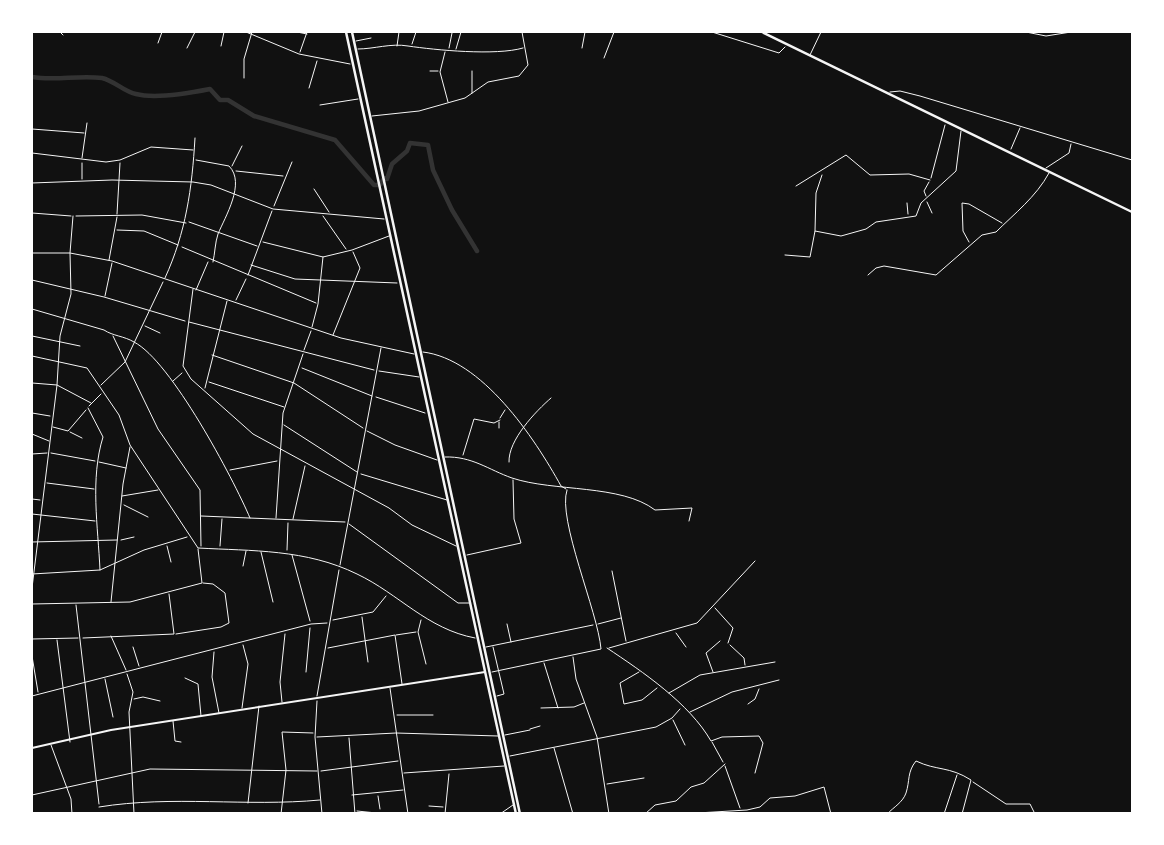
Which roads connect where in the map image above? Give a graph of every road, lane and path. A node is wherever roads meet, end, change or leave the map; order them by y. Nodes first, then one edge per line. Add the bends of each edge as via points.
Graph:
1 (60, 32) edge
2 (162, 32) edge
3 (195, 32) edge
4 (224, 32) edge
5 (246, 32) edge
6 (297, 32) edge
7 (346, 32) edge
8 (352, 32) edge
9 (399, 32) edge
10 (416, 32) edge
11 (461, 32) edge
12 (522, 32) edge
13 (585, 32) edge
14 (614, 32) edge
15 (712, 32) edge
16 (762, 32) edge
17 (821, 32) edge
18 (1026, 32) edge
19 (1071, 32) edge
20 (251, 33) edge
21 (307, 33) edge
22 (452, 33) dead end
23 (63, 36) dead end
24 (371, 38) dead end
25 (354, 41) junction
26 (158, 43) dead end
27 (787, 44) junction
28 (221, 46) dead end
29 (397, 46) junction
30 (411, 46) junction
31 (525, 47) junction
32 (187, 48) dead end
33 (582, 48) dead end
34 (356, 49) junction
35 (445, 50) junction
36 (449, 50) junction
37 (456, 50) junction
38 (299, 54) junction
39 (810, 56) junction
40 (604, 58) dead end
41 (318, 59) junction
42 (352, 64) junction
43 (430, 71) dead end
44 (472, 71) dead end
45 (440, 72) junction
46 (244, 78) dead end
47 (363, 86) junction
48 (358, 87) junction
49 (309, 88) dead end
50 (472, 93) junction
51 (887, 93) junction
52 (361, 99) junction
53 (448, 102) junction
54 (320, 105) dead end
55 (370, 116) junction
56 (946, 122) junction
57 (88, 123) dead end
58 (1020, 126) junction
59 (32, 129) edge
60 (961, 130) junction
61 (86, 133) junction
62 (195, 138) dead end
63 (1071, 141) junction
64 (242, 146) dead end
65 (194, 150) junction
66 (32, 153) edge
67 (1010, 154) junction
68 (82, 160) junction
69 (120, 160) junction
70 (194, 160) junction
71 (1132, 160) edge
72 (292, 162) dead end
73 (231, 167) junction
74 (1040, 169) junction
75 (234, 171) junction
76 (1049, 173) junction
77 (822, 175) dead end
78 (286, 177) junction
79 (82, 180) junction
80 (930, 180) junction
81 (121, 181) junction
82 (193, 182) junction
83 (32, 183) edge
84 (796, 186) dead end
85 (314, 189) dead end
86 (233, 195) junction
87 (927, 198) junction
88 (907, 203) dead end
89 (119, 209) junction
90 (273, 209) junction
91 (1132, 212) edge
92 (932, 213) dead end
93 (32, 214) edge
94 (323, 214) junction
95 (330, 214) junction
96 (117, 215) junction
97 (121, 215) junction
98 (73, 216) junction
99 (909, 217) junction
100 (32, 220) edge
101 (386, 220) junction
102 (186, 223) junction
103 (1002, 223) junction
104 (117, 230) junction
105 (815, 231) junction
106 (218, 234) junction
107 (390, 236) junction
108 (261, 242) junction
109 (970, 244) junction
110 (179, 246) junction
111 (259, 246) junction
112 (352, 250) junction
113 (347, 251) junction
114 (32, 253) edge
115 (69, 253) junction
116 (785, 255) dead end
117 (323, 257) junction
118 (109, 260) junction
119 (209, 260) junction
120 (112, 261) junction
121 (213, 262) junction
122 (251, 265) junction
123 (868, 275) dead end
124 (32, 276) edge
125 (247, 277) junction
126 (32, 280) edge
127 (320, 280) junction
128 (164, 281) junction
129 (352, 281) junction
130 (400, 284) junction
131 (71, 289) junction
132 (195, 289) junction
133 (104, 297) junction
134 (410, 299) junction
135 (227, 300) junction
136 (404, 301) junction
137 (235, 302) junction
138 (318, 304) junction
139 (32, 309) edge
140 (149, 310) junction
141 (65, 318) junction
142 (187, 321) junction
143 (142, 325) junction
144 (312, 329) junction
145 (218, 330) junction
146 (160, 333) dead end
147 (332, 335) junction
148 (32, 336) edge
149 (113, 336) junction
150 (60, 342) junction
151 (134, 342) junction
152 (80, 346) dead end
153 (381, 348) junction
154 (421, 351) junction
155 (304, 352) junction
156 (414, 354) junction
157 (212, 355) junction
158 (32, 356) edge
159 (58, 360) junction
160 (125, 362) junction
161 (299, 368) junction
162 (184, 371) junction
163 (377, 371) junction
164 (422, 378) junction
165 (173, 381) junction
166 (209, 382) junction
167 (32, 383) edge
168 (294, 383) junction
169 (57, 385) junction
170 (100, 386) junction
171 (204, 390) junction
172 (102, 393) junction
173 (374, 396) junction
174 (551, 398) dead end
175 (92, 404) junction
176 (88, 408) junction
177 (286, 408) junction
178 (506, 408) junction
179 (32, 413) edge
180 (430, 414) junction
181 (52, 417) junction
182 (499, 419) junction
183 (282, 424) junction
184 (52, 427) junction
185 (499, 428) dead end
186 (525, 428) junction
187 (366, 430) junction
188 (68, 431) junction
189 (32, 434) edge
190 (82, 438) dead end
191 (50, 441) junction
192 (130, 445) junction
193 (279, 448) junction
194 (439, 448) junction
195 (49, 453) junction
196 (32, 454) edge
197 (463, 457) junction
198 (441, 459) junction
199 (279, 461) junction
200 (509, 461) dead end
201 (97, 462) junction
202 (306, 464) junction
203 (125, 468) junction
204 (228, 470) junction
205 (359, 473) junction
206 (512, 478) junction
207 (44, 482) junction
208 (560, 487) junction
209 (96, 489) junction
210 (161, 490) junction
211 (568, 490) junction
212 (355, 491) junction
213 (122, 496) junction
214 (32, 499) edge
215 (41, 501) junction
216 (449, 501) junction
217 (122, 504) junction
218 (32, 514) edge
219 (41, 516) junction
220 (201, 516) junction
221 (148, 517) dead end
222 (222, 518) junction
223 (250, 518) junction
224 (276, 520) junction
225 (293, 520) junction
226 (98, 521) junction
227 (288, 521) junction
228 (689, 521) dead end
229 (348, 523) junction
230 (134, 537) dead end
231 (189, 537) junction
232 (99, 540) junction
233 (119, 540) junction
234 (32, 542) edge
235 (37, 542) junction
236 (166, 544) junction
237 (458, 546) junction
238 (198, 548) junction
239 (201, 548) junction
240 (220, 548) junction
241 (246, 549) junction
242 (261, 550) junction
243 (287, 552) junction
244 (291, 553) junction
245 (464, 556) junction
246 (755, 561) dead end
247 (172, 562) dead end
248 (116, 564) junction
249 (243, 566) dead end
250 (339, 568) junction
251 (100, 570) junction
252 (612, 571) dead end
253 (32, 574) edge
254 (201, 583) junction
255 (32, 588) edge
256 (470, 590) junction
257 (169, 592) junction
258 (387, 594) junction
259 (273, 602) dead end
260 (471, 603) junction
261 (32, 604) edge
262 (111, 604) junction
263 (75, 605) junction
264 (714, 606) junction
265 (362, 615) junction
266 (421, 618) junction
267 (621, 618) junction
268 (32, 620) edge
269 (330, 622) junction
270 (311, 624) junction
271 (507, 624) dead end
272 (595, 625) junction
273 (674, 631) junction
274 (285, 632) junction
275 (418, 632) junction
276 (174, 634) junction
277 (395, 635) junction
278 (111, 636) junction
279 (57, 638) junction
280 (80, 638) junction
281 (32, 639) edge
282 (478, 639) junction
283 (367, 640) junction
284 (720, 641) dead end
285 (32, 642) edge
286 (243, 642) junction
287 (511, 643) junction
288 (626, 643) junction
289 (133, 647) dead end
290 (493, 647) junction
291 (326, 648) junction
292 (484, 648) junction
293 (607, 648) junction
294 (686, 648) dead end
295 (601, 649) junction
296 (214, 650) junction
297 (573, 655) junction
298 (32, 656) edge
299 (544, 661) junction
300 (368, 662) dead end
301 (775, 663) dead end
302 (426, 664) dead end
303 (745, 665) junction
304 (139, 669) junction
305 (498, 671) junction
306 (127, 672) junction
307 (306, 672) dead end
308 (487, 672) junction
309 (639, 672) junction
310 (713, 672) junction
311 (32, 673) edge
312 (105, 677) junction
313 (185, 678) dead end
314 (779, 680) dead end
315 (86, 682) junction
316 (402, 684) junction
317 (389, 686) junction
318 (658, 686) junction
319 (759, 687) junction
320 (62, 688) junction
321 (38, 692) junction
322 (667, 694) junction
323 (32, 695) edge
324 (495, 696) junction
325 (317, 698) junction
326 (132, 700) junction
327 (160, 701) dead end
328 (282, 702) junction
329 (586, 702) junction
330 (748, 704) dead end
331 (259, 706) junction
332 (681, 707) junction
333 (242, 708) junction
334 (541, 708) dead end
335 (558, 708) junction
336 (219, 713) junction
337 (688, 713) junction
338 (395, 715) junction
339 (433, 715) dead end
340 (114, 717) dead end
341 (201, 717) junction
342 (672, 718) junction
343 (173, 721) junction
344 (540, 726) dead end
345 (129, 729) junction
346 (315, 733) junction
347 (396, 733) junction
348 (349, 736) junction
349 (502, 736) junction
350 (92, 737) junction
351 (315, 737) junction
352 (597, 737) junction
353 (711, 741) junction
354 (70, 742) junction
355 (181, 742) dead end
356 (51, 745) junction
357 (685, 745) dead end
358 (553, 746) junction
359 (32, 748) edge
360 (508, 755) junction
361 (398, 761) junction
362 (724, 764) junction
363 (506, 766) junction
364 (351, 768) junction
365 (254, 769) junction
366 (286, 770) junction
367 (133, 771) junction
368 (319, 771) junction
369 (450, 772) junction
370 (402, 773) junction
371 (755, 773) dead end
372 (957, 773) junction
373 (643, 778) dead end
374 (96, 780) junction
375 (971, 780) junction
376 (605, 785) junction
377 (65, 787) junction
378 (406, 789) junction
379 (32, 794) edge
380 (378, 794) junction
381 (352, 795) junction
382 (322, 799) junction
383 (134, 801) junction
384 (283, 802) junction
385 (248, 804) junction
386 (514, 804) junction
387 (429, 806) dead end
388 (99, 807) junction
389 (446, 807) junction
390 (740, 810) junction
391 (380, 811) junction
392 (354, 813) edge
393 (609, 813) edge
394 (72, 814) edge
395 (100, 814) edge
396 (134, 814) edge
397 (281, 814) edge
398 (322, 814) edge
399 (386, 814) edge
400 (408, 814) edge
401 (445, 814) edge
402 (500, 814) edge
403 (518, 814) edge
404 (573, 814) edge
405 (600, 814) edge
406 (622, 814) edge
407 (645, 814) edge
408 (681, 814) edge
409 (741, 814) edge
410 (831, 814) edge
411 (887, 814) edge
412 (944, 814) edge
413 (962, 814) edge
414 (1035, 814) edge

1 - 23 street
2 - 26 street
3 - 32 street
4 - 28 street
5 - 20 street
6 - 21 street
7 - 42 main road
8 - 25 main road
9 - 29 street
10 - 30 street
11 - 37 street
12 - 31 street
13 - 33 street
14 - 40 street
15 - 27 street via 779,53
16 - 27 main road
17 - 39 street
18 - 19 street via 1046,36
20 - 38 street
20 - 46 street
21 - 38 street
22 - 36 street
24 - 25 street
25 - 34 main road
27 - 39 main road
29 - 30 street
29 - 34 street
30 - 35 street
31 - 37 street
31 - 50 street via 528,65 519,76 488,82
34 - 47 main road
35 - 36 street
35 - 45 street
36 - 37 street
38 - 41 street
39 - 51 main road
41 - 42 street
41 - 49 street
42 - 48 main road
43 - 45 street
44 - 50 street
45 - 53 street
47 - 48 main road
47 - 55 main road
48 - 52 main road
50 - 53 street
51 - 56 main road
51 - 58 street via 900,90
52 - 54 street
52 - 101 main road
53 - 55 street via 419,111
55 - 134 main road
56 - 60 main road
56 - 80 street
57 - 61 street
58 - 63 street
58 - 67 street
59 - 61 street
60 - 67 main road
60 - 87 street via 956,171
61 - 68 street
62 - 65 street
63 - 71 street
63 - 74 street via 1069,153
64 - 73 street
65 - 69 street via 156,146
65 - 70 street
66 - 68 street
67 - 74 main road
68 - 69 street
68 - 79 street
69 - 81 street
70 - 73 street
70 - 82 street
72 - 78 street
73 - 75 street
74 - 76 main road
75 - 78 street
75 - 86 street
76 - 91 main road
76 - 103 street via 1042,187
77 - 105 street
78 - 90 street
79 - 81 street
79 - 83 street
80 - 84 street via 909,174 870,175 846,155
80 - 87 street via 924,192
81 - 82 street
81 - 89 street
82 - 86 street
82 - 102 street
85 - 95 street
86 - 90 street
86 - 106 street
87 - 92 street
87 - 99 street via 916,216
88 - 99 street
89 - 96 street
89 - 97 street
90 - 94 street
90 - 108 street
93 - 98 street
94 - 95 street
94 - 113 street
95 - 101 street
96 - 97 street
96 - 98 street
96 - 104 street
97 - 102 street
98 - 115 street
99 - 105 street via 876,222 841,236
100 - 114 street
101 - 107 main road
102 - 106 street
102 - 110 street
103 - 109 street via 996,232
103 - 109 street via 962,204 963,231
104 - 110 street via 144,231
104 - 118 street
105 - 116 street via 810,257
106 - 111 street
106 - 121 street
107 - 112 street
107 - 130 main road
108 - 111 street
108 - 117 street
109 - 123 street via 936,275 884,266
110 - 119 street
110 - 128 street
111 - 122 street
112 - 113 street
112 - 129 street via 360,266
113 - 117 street
114 - 115 street
114 - 124 street
115 - 118 street
115 - 131 street
117 - 127 street
118 - 120 street
119 - 121 street
119 - 132 street
120 - 128 street
120 - 133 street
121 - 125 street
122 - 125 street
122 - 127 street via 281,276
125 - 137 street
125 - 138 street
126 - 131 street
127 - 129 street
127 - 138 street
128 - 132 street
128 - 140 street
129 - 130 street
129 - 147 street
130 - 136 main road
131 - 133 street
131 - 141 street
132 - 135 street
132 - 142 street
133 - 140 street
134 - 136 main road
134 - 154 main road
135 - 137 street
135 - 145 street
136 - 156 main road
137 - 144 street
138 - 144 street
139 - 141 street
140 - 142 street
140 - 143 street
141 - 149 street
141 - 150 street
142 - 145 street
142 - 162 street
143 - 146 street
143 - 151 street
144 - 147 street
144 - 155 street
145 - 155 street
145 - 157 street
147 - 153 street
148 - 150 street
149 - 151 street
149 - 160 street
150 - 152 street
150 - 159 street
151 - 160 street
151 - 165 street
153 - 156 street
153 - 163 street
154 - 178 street via 444,355 486,386
154 - 194 main road
155 - 161 street
155 - 163 street
156 - 164 main road
157 - 166 street
157 - 168 street
158 - 159 street
159 - 169 street
159 - 170 street via 87,368
160 - 170 street
160 - 220 street via 158,429 200,490
161 - 168 street
161 - 173 street
162 - 165 street
162 - 171 street
163 - 164 street
163 - 173 street
164 - 180 main road
165 - 204 street
166 - 171 street
166 - 177 street
167 - 169 street
168 - 177 street
168 - 187 street
169 - 175 street
169 - 181 street
170 - 172 street
171 - 193 street via 242,426
172 - 175 street
172 - 192 street via 119,415
173 - 180 street
173 - 187 street
174 - 186 street
175 - 176 street
176 - 188 street
176 - 201 street via 103,437
177 - 183 street
178 - 182 street
178 - 186 street
179 - 181 street
180 - 194 main road
181 - 184 street
182 - 185 street
182 - 197 street via 494,423 474,419
183 - 193 street
183 - 205 street
184 - 188 street
184 - 191 street
186 - 200 street
186 - 208 street
187 - 198 street via 395,445
187 - 205 street
188 - 190 street
189 - 191 street
191 - 195 street
192 - 203 street
192 - 210 street
193 - 199 street
193 - 202 street
194 - 198 main road
195 - 196 street
195 - 201 street
195 - 207 street
197 - 198 street
197 - 206 street
198 - 216 main road
198 - 245 main road
199 - 204 street
199 - 224 street
201 - 203 street
201 - 209 street
202 - 212 street
202 - 225 street
203 - 213 street
204 - 223 street
205 - 212 street
205 - 216 street
206 - 208 street
206 - 245 street via 514,519 522,543
207 - 209 street
207 - 215 street
208 - 211 street
209 - 226 street
210 - 213 street
210 - 231 street
211 - 228 street via 643,501 655,510 692,508
211 - 272 street via 570,536
212 - 229 street
212 - 237 street via 439,540
213 - 217 street
214 - 215 street
215 - 219 street
216 - 237 main road
217 - 221 street
217 - 233 street
218 - 219 street
219 - 226 street
219 - 235 street
220 - 222 street
220 - 239 street
222 - 223 street
222 - 240 street
223 - 224 street
224 - 227 street
225 - 227 street
225 - 229 street
226 - 232 street
227 - 243 street
229 - 250 street
229 - 260 street via 458,603
230 - 233 street
231 - 236 street
231 - 238 street
232 - 233 street
232 - 235 street
232 - 251 street
233 - 248 street
234 - 235 street
235 - 253 street
236 - 247 street
236 - 248 street
237 - 256 main road
238 - 239 street
238 - 254 street
239 - 240 street
240 - 241 street
241 - 242 street
241 - 249 street
242 - 243 street
242 - 259 street
243 - 244 street
244 - 250 street
244 - 270 street
245 - 256 main road
246 - 264 street
248 - 251 street
248 - 262 street
250 - 258 street
250 - 269 street
251 - 253 street
252 - 267 street
253 - 255 street
254 - 257 street
254 - 276 street via 213,584 225,593 229,623
256 - 260 main road
256 - 292 main road
257 - 262 street
257 - 276 street
258 - 265 street via 373,612
258 - 266 street
260 - 282 main road
261 - 263 street
262 - 263 street
263 - 280 street
264 - 273 street via 697,623
264 - 303 street via 733,628 729,644
265 - 269 street
265 - 283 street
266 - 275 street
266 - 282 street
267 - 272 street
267 - 288 street
268 - 281 street
269 - 270 street
269 - 291 street
270 - 274 street
270 - 307 street
271 - 287 street
272 - 287 street
272 - 295 street
273 - 288 street
273 - 294 street
274 - 286 street
274 - 328 street
275 - 277 street
275 - 302 street
276 - 278 street
277 - 283 street
277 - 316 street
278 - 280 street
278 - 306 street
279 - 280 street
279 - 281 street
279 - 320 street
280 - 315 street
281 - 285 street
282 - 308 main road
283 - 291 street
283 - 300 street
284 - 310 street via 706,653
286 - 296 street
286 - 333 street via 248,664
287 - 290 street
288 - 293 street
289 - 304 street
290 - 292 street
290 - 305 street
291 - 325 street
292 - 308 main road
293 - 295 street
293 - 309 street
295 - 297 street
296 - 304 street
296 - 336 street via 212,677
297 - 299 street
297 - 329 street via 576,679
298 - 311 street
299 - 305 street
299 - 335 street
301 - 303 street
303 - 310 street
304 - 306 street
305 - 308 street
305 - 324 street via 504,694
306 - 312 street
306 - 326 street
308 - 316 street
308 - 324 main road
308 - 349 main road
309 - 318 street
309 - 318 street via 620,682 624,704 642,700
310 - 322 street via 691,677
311 - 321 street
312 - 315 street
312 - 340 street
313 - 341 street via 198,684
314 - 319 street
315 - 320 street
315 - 350 street
316 - 317 street
317 - 325 street
317 - 338 street
318 - 322 street
319 - 330 street
319 - 337 street via 719,697
320 - 321 street
320 - 354 street
321 - 323 street
322 - 332 street
324 - 349 main road
325 - 328 street
325 - 346 street
326 - 327 street
326 - 345 street
328 - 331 street
329 - 335 street
329 - 352 street
331 - 333 street
331 - 365 street
332 - 337 street
332 - 342 street
333 - 336 street
334 - 335 street
336 - 341 street
337 - 353 street
338 - 339 street
338 - 347 street
341 - 343 street
342 - 352 street via 656,727
342 - 357 street
343 - 345 street
343 - 355 street via 175,741
344 - 349 street
345 - 350 street
345 - 367 street
346 - 351 street
346 - 366 street via 282,732
347 - 348 street
347 - 349 street
347 - 361 street
348 - 351 street
348 - 364 street
349 - 360 main road
349 - 363 main road
350 - 354 street
350 - 374 street
351 - 368 street
352 - 358 street
352 - 376 street
353 - 362 street
353 - 371 street via 759,736 763,743
354 - 356 street
356 - 359 street
356 - 377 street
358 - 360 street
358 - 404 street
360 - 403 main road
361 - 364 street
361 - 370 street
362 - 390 street
362 - 407 street via 704,783
363 - 369 street
363 - 386 main road
364 - 368 street
364 - 381 street
365 - 366 street
365 - 367 street
365 - 385 street
366 - 368 street
366 - 384 street
367 - 374 street
367 - 383 street
368 - 382 street
369 - 370 street
369 - 389 street
370 - 378 street
372 - 375 street
372 - 411 street via 915,762 901,803
372 - 412 street
373 - 376 street
374 - 377 street
374 - 388 street
375 - 413 street
375 - 414 street via 1006,804 1030,804
376 - 393 street
377 - 379 street
377 - 394 street
378 - 380 street
378 - 400 street
380 - 381 street
380 - 391 street
381 - 392 street
382 - 384 street
382 - 398 street
383 - 385 street
383 - 388 street
383 - 396 street
384 - 385 street
384 - 397 street
386 - 402 street
386 - 403 main road
387 - 389 street
388 - 395 street
389 - 401 street
390 - 408 street
390 - 409 street
390 - 410 street via 824,787
391 - 392 street
391 - 399 street
393 - 405 street
393 - 406 street

